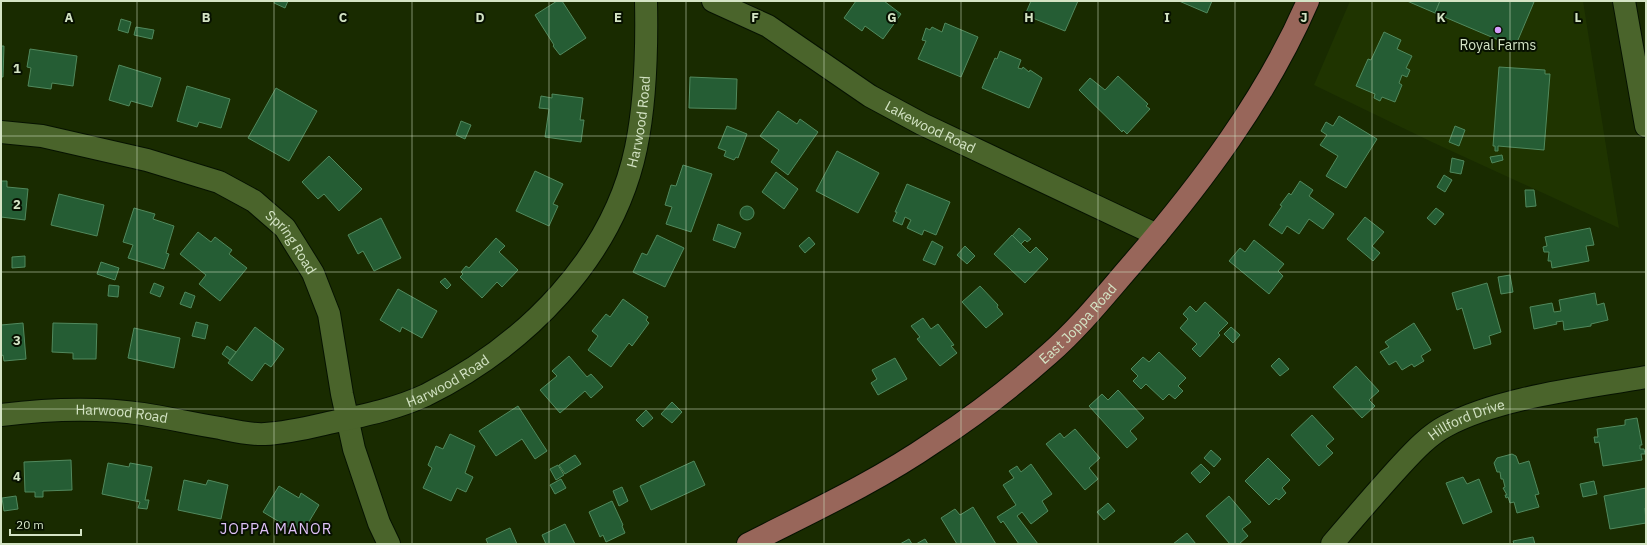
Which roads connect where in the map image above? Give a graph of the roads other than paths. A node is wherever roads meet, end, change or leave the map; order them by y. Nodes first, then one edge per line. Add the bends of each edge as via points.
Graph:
1 (646, 1) edge
2 (713, 1) edge
3 (1308, 1) edge
4 (1624, 1) edge
5 (1646, 126) edge
6 (1, 132) edge
7 (1157, 235) junction
8 (1646, 377) edge
9 (1, 415) edge
10 (347, 419) junction
11 (388, 544) edge
12 (748, 544) edge
13 (1332, 544) edge

1 - 10 street, Harwood Road via 644,85 636,148 615,210 579,270 558,296 497,353 425,395 378,413
2 - 7 street, Lakewood Road via 768,26 870,96 922,124
3 - 7 main road, East Joppa Road via 1283,52 1242,120 1212,166
4 - 5 street
6 - 10 street, Spring Road via 42,136 161,164 220,182 254,201 272,215 285,228 313,273 329,314
7 - 12 main road, East Joppa Road via 1101,301 1050,354 989,402 934,442 883,474
8 - 13 street, Hillford Drive via 1522,400 1472,414 1445,426 1422,443
9 - 10 street, Harwood Road via 76,408 113,410 264,434
10 - 11 street, Spring Road via 354,449

